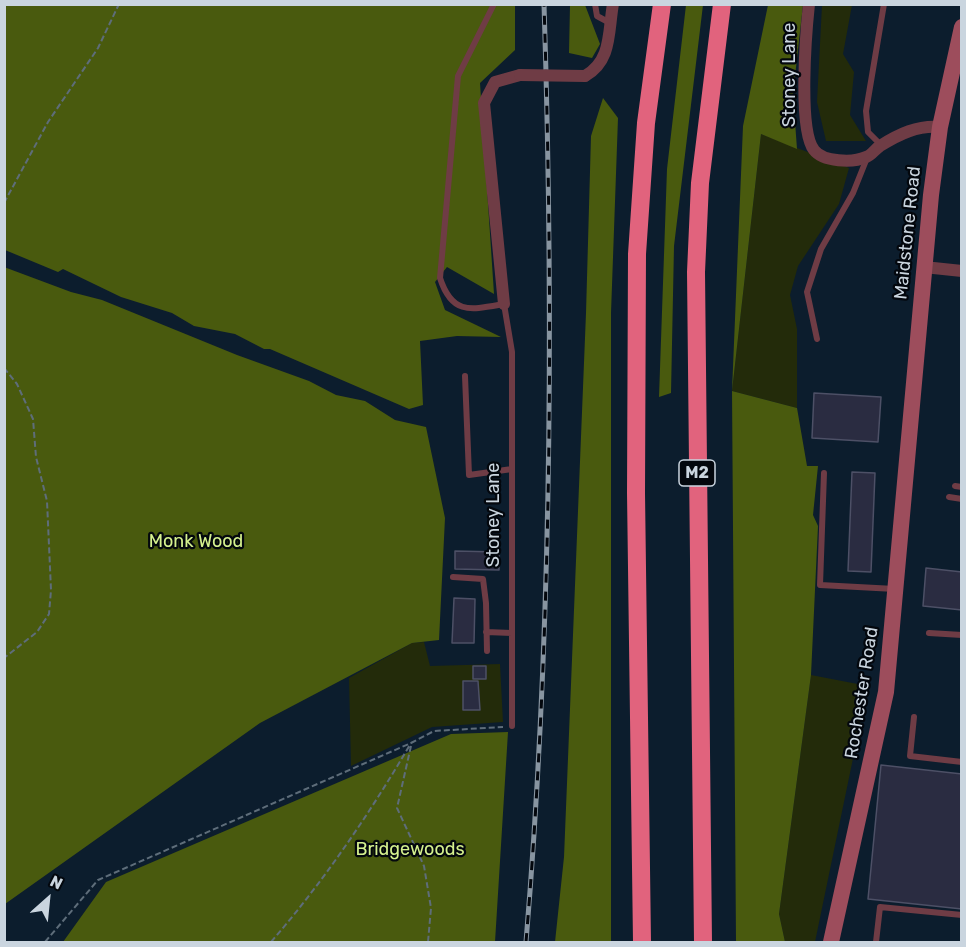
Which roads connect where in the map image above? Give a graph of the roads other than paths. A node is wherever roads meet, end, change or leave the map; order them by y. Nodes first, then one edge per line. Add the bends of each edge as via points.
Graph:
1 (494, 4) edge
2 (595, 4) edge
3 (613, 4) edge
4 (662, 4) edge
5 (722, 4) edge
6 (809, 4) edge
7 (884, 4) edge
8 (610, 23) junction
9 (962, 27) edge
10 (940, 127) junction
11 (881, 146) junction
12 (867, 157) junction
13 (924, 267) junction
14 (962, 271) edge
15 (504, 304) junction
16 (817, 339) dead end
17 (465, 376) dead end
18 (908, 446) joint
19 (512, 469) junction
20 (824, 473) dead end
21 (950, 497) dead end
22 (962, 499) edge
23 (453, 577) dead end
24 (897, 589) junction
25 (486, 632) junction
26 (512, 633) junction
27 (929, 633) dead end
28 (962, 635) edge
29 (487, 651) dead end
30 (914, 717) dead end
31 (512, 726) road end
32 (962, 762) edge
33 (962, 915) edge
34 (642, 942) edge
35 (704, 942) edge
36 (831, 942) edge
37 (876, 942) edge

1 - 15 lane via 458,76 440,278 449,300 459,306 470,309
2 - 8 lane via 597,16
3 - 8 street, Stoney Lane
4 - 34 highway via 645,134 638,254 636,494
5 - 35 highway, M2 via 700,183 696,273
6 - 12 street, Stoney Lane via 804,46 809,141 819,155 834,160
7 - 11 lane via 866,111 868,132
8 - 15 street, Stoney Lane, bridge via 600,67 585,76 520,75 495,82 484,103
9 - 10 main road, Maidstone Road
10 - 11 street via 919,127
10 - 13 main road, Maidstone Road
11 - 12 street
12 - 16 lane via 853,193 821,249 807,292
13 - 14 street
13 - 18 main road, Maidstone Road
15 - 19 lane, Stoney Lane via 512,352
17 - 19 lane via 469,475
18 - 24 main road, Rochester Road
19 - 26 lane, Stoney Lane
20 - 24 lane via 820,585
21 - 22 lane
23 - 25 lane via 483,579
24 - 36 main road, Rochester Road via 886,692
25 - 26 lane
25 - 29 lane
26 - 31 lane, Stoney Lane
27 - 28 lane
30 - 32 lane via 910,756
33 - 37 lane via 880,907

